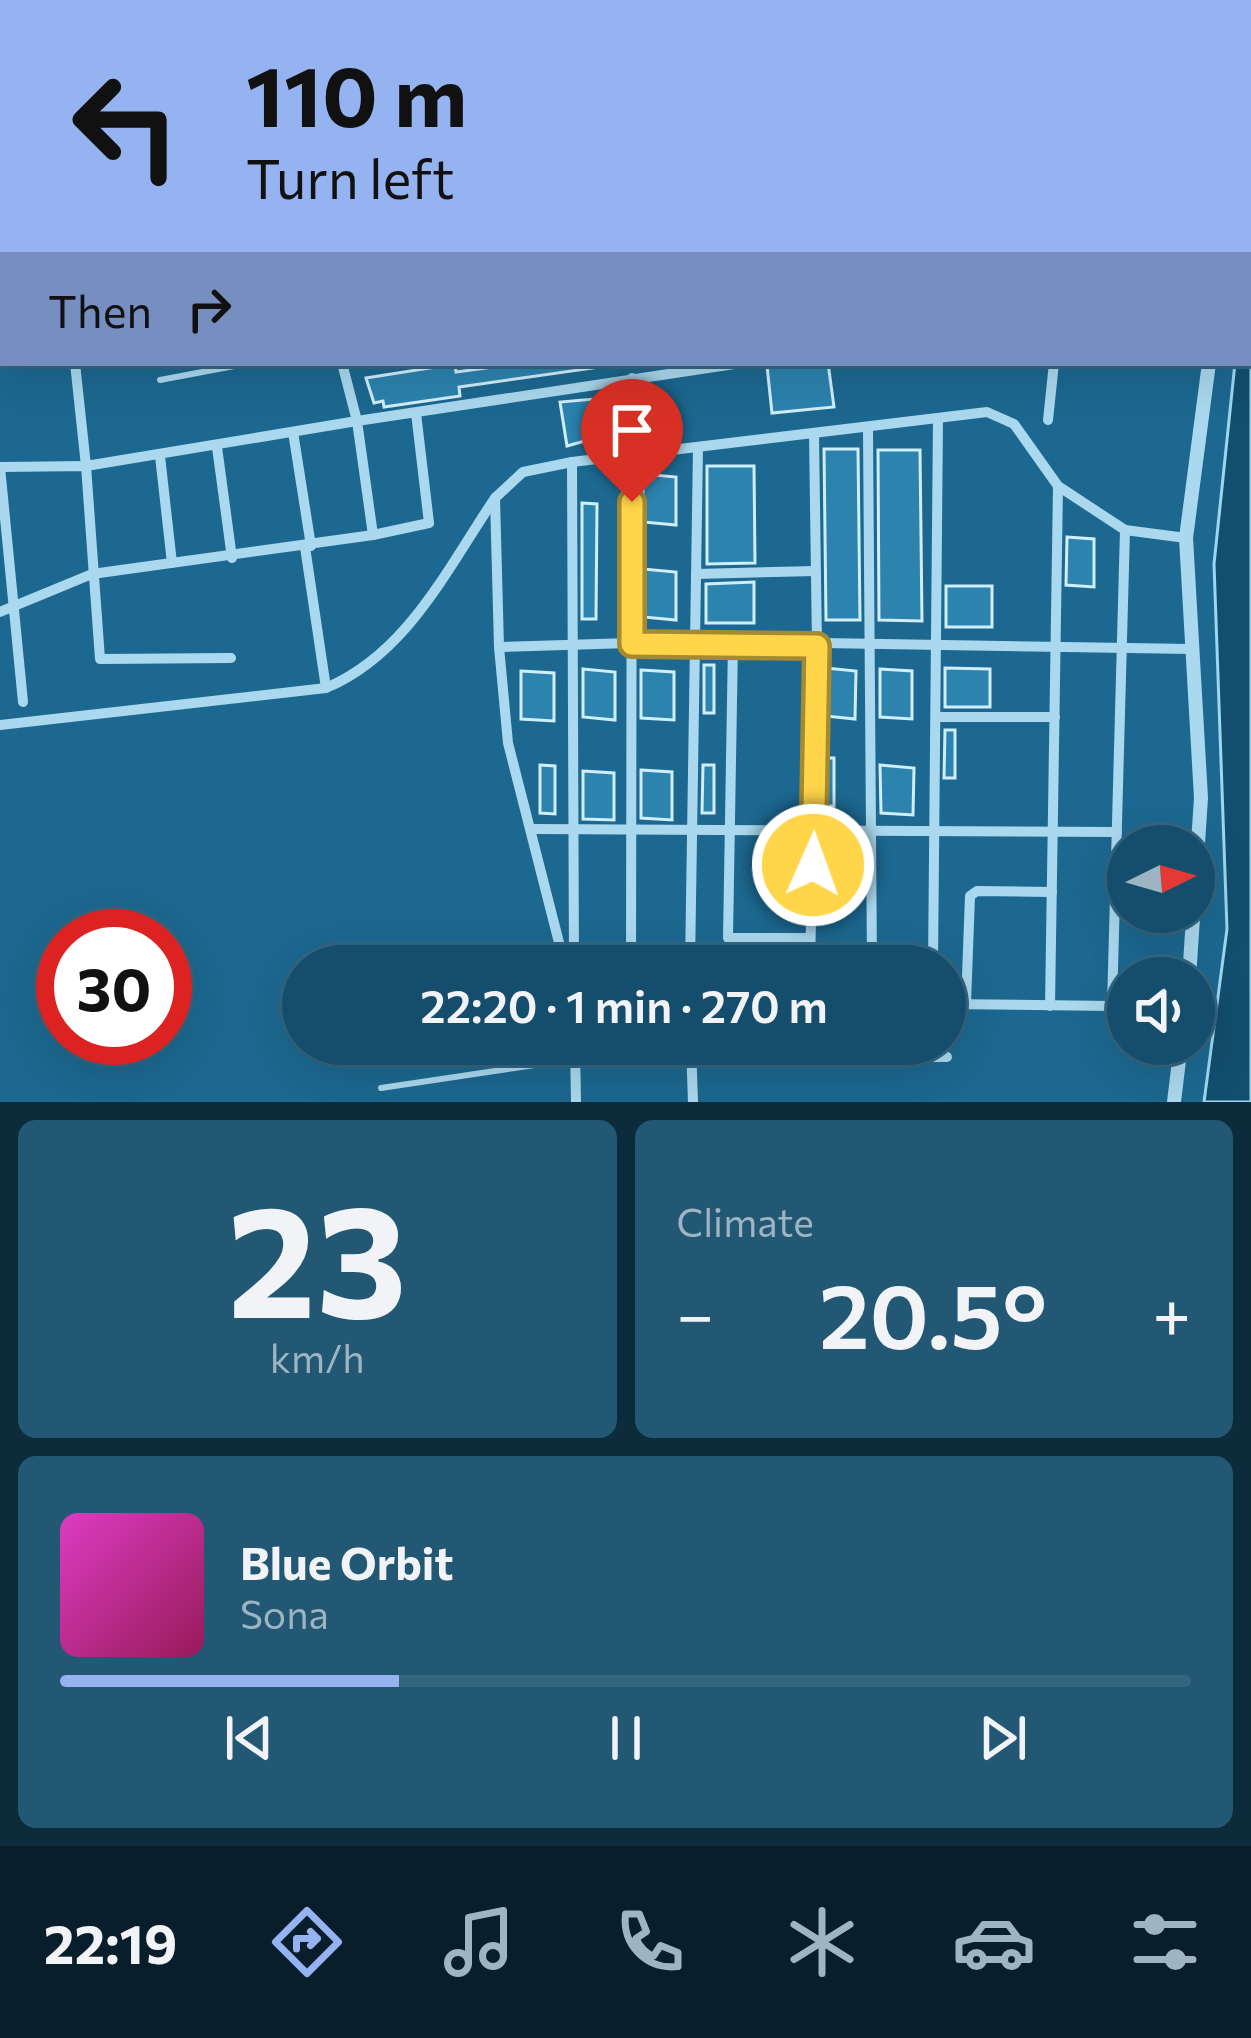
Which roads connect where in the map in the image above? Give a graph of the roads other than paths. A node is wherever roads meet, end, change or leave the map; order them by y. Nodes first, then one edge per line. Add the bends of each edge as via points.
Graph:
1 (75, 366) edge
2 (208, 366) edge
3 (343, 366) edge
4 (618, 366) edge
5 (703, 366) edge
6 (1054, 366) edge
7 (1209, 366) edge
8 (625, 379) junction
9 (160, 380) dead end
10 (416, 413) junction
11 (938, 418) junction
12 (1048, 420) dead end
13 (357, 422) junction
14 (868, 429) junction
15 (293, 432) junction
16 (814, 434) junction
17 (218, 447) junction
18 (698, 448) junction
19 (632, 454) junction
20 (160, 456) junction
21 (572, 462) junction
22 (86, 466) junction
23 (1, 467) edge
24 (1058, 486) junction
25 (495, 498) junction
26 (1125, 530) junction
27 (373, 535) junction
28 (1186, 538) junction
29 (308, 546) junction
30 (232, 558) junction
31 (172, 563) junction
32 (816, 571) junction
33 (92, 574) junction
34 (697, 574) junction
35 (15, 604) junction
36 (0, 611) edge
37 (695, 641) junction
38 (733, 642) junction
39 (632, 644) junction
40 (872, 644) junction
41 (938, 644) junction
42 (569, 645) junction
43 (817, 646) junction
44 (499, 647) junction
45 (1056, 648) junction
46 (1192, 649) junction
47 (1118, 651) junction
48 (231, 658) dead end
49 (326, 688) junction
50 (23, 702) dead end
51 (936, 717) junction
52 (1054, 718) junction
53 (0, 724) edge
54 (1117, 825) edge
55 (814, 828) junction
56 (532, 829) junction
57 (873, 829) junction
58 (573, 830) junction
59 (728, 830) junction
60 (933, 831) junction
61 (692, 832) junction
62 (1053, 832) junction
63 (1107, 832) edge
64 (632, 833) junction
65 (1052, 892) junction
66 (1114, 933) edge
67 (810, 938) junction
68 (563, 945) edge
69 (570, 945) edge
70 (632, 945) edge
71 (690, 945) edge
72 (810, 945) edge
73 (872, 945) edge
74 (933, 945) edge
75 (1190, 957) edge
76 (966, 1003) joint
77 (1050, 1006) junction
78 (535, 1065) edge
79 (575, 1065) edge
80 (691, 1065) edge
81 (1178, 1065) edge
82 (381, 1088) dead end
83 (576, 1102) edge
84 (693, 1102) edge
85 (1174, 1102) edge

1 - 22 street
2 - 9 lane
3 - 13 street
4 - 8 street
5 - 8 street
6 - 12 street
7 - 28 street
8 - 10 street
8 - 19 street
10 - 13 street
10 - 27 street via 429,524
11 - 14 street
11 - 24 street via 987,412 1015,424
11 - 41 street
13 - 15 street
13 - 27 street
14 - 16 street
14 - 40 street
15 - 17 street
15 - 29 street
16 - 18 street
16 - 32 street
17 - 20 street
17 - 30 street
18 - 19 street
18 - 34 street
19 - 21 street
19 - 39 street
20 - 22 street
20 - 31 street
21 - 25 street via 523,472
21 - 42 street
22 - 23 street
22 - 33 street
23 - 35 street
24 - 26 street
24 - 45 street
25 - 44 street
25 - 49 street via 399,640 362,673
26 - 28 street
26 - 47 street
27 - 29 street
28 - 46 street
29 - 30 street
29 - 49 street
30 - 31 street
31 - 33 street
32 - 34 street
32 - 43 street
33 - 35 street
33 - 48 street via 100,659
34 - 37 street
35 - 36 street
35 - 50 street
37 - 38 street
37 - 39 street
37 - 61 street
38 - 43 street
38 - 59 street
39 - 42 street
39 - 64 street
40 - 41 street
40 - 43 street
40 - 57 street
41 - 45 street
41 - 51 street
42 - 44 street
42 - 58 street
43 - 55 street
44 - 56 street via 508,743
45 - 47 street
45 - 52 street
46 - 47 street
46 - 75 street via 1201,798
47 - 54 street
49 - 53 street
51 - 52 street
51 - 60 street
52 - 62 street
55 - 57 street
55 - 59 street
55 - 67 street
56 - 58 street
56 - 68 street
57 - 60 street
57 - 73 street
58 - 64 street
58 - 69 street
59 - 61 street
59 - 67 street via 728,938
60 - 62 street
60 - 74 street
61 - 64 street
61 - 71 street
62 - 63 street
62 - 65 street
64 - 70 street
65 - 76 street via 970,896
65 - 77 street
66 - 77 street via 1112,1006
67 - 72 street
76 - 77 street
78 - 82 lane
79 - 83 street
80 - 84 street
81 - 85 street

